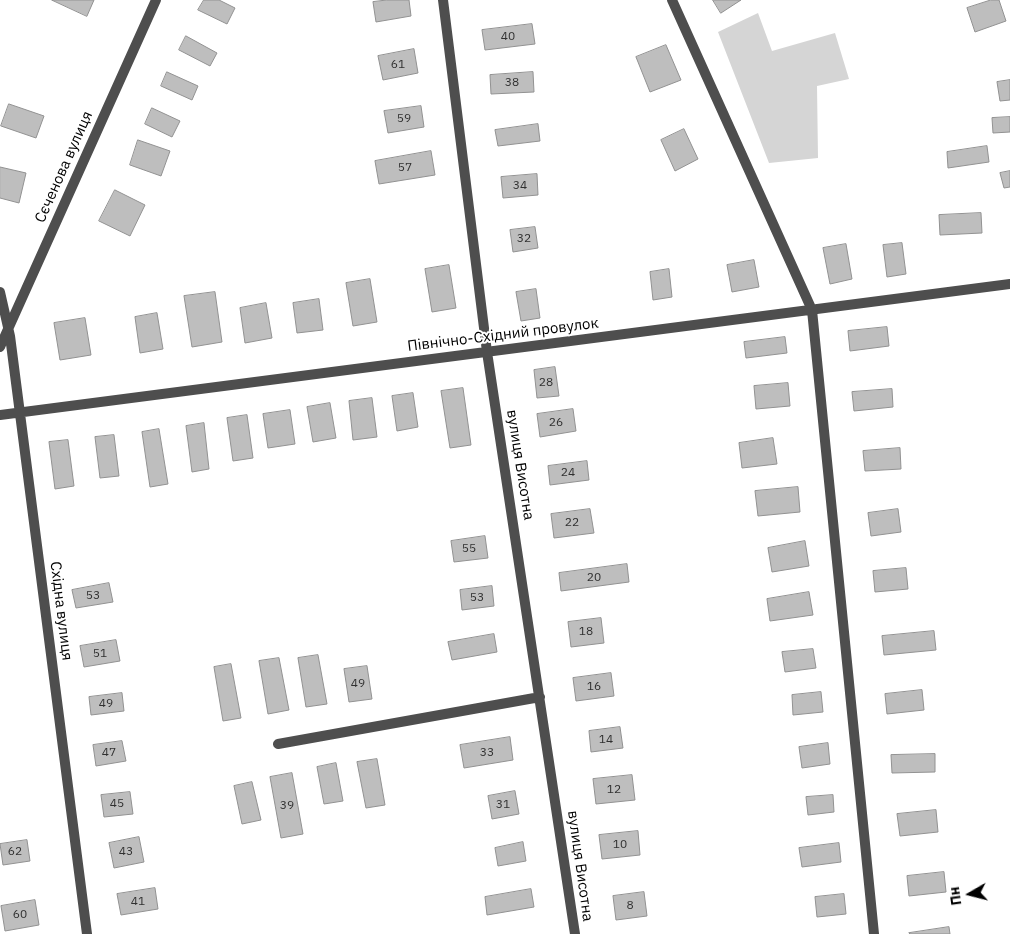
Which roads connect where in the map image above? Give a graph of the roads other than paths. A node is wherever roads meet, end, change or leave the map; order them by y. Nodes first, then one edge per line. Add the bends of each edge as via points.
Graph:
1 (156, 0) edge
2 (443, 0) edge
3 (672, 0) edge
4 (1010, 284) edge
5 (0, 292) edge
6 (812, 310) junction
7 (8, 325) junction
8 (0, 347) edge
9 (487, 352) junction
10 (20, 412) junction
11 (0, 415) edge
12 (540, 697) junction
13 (278, 744) dead end
14 (87, 934) edge
15 (575, 934) edge
16 (874, 934) edge

1 - 7 street, Сєченова вулиця
2 - 9 street, вулиця Висотна
3 - 6 street
4 - 6 street, Північно-Східний провулок
5 - 7 street, Східна вулиця
6 - 9 street, Північно-Східний провулок
6 - 16 street
7 - 8 street, Сєченова вулиця
7 - 10 street, Східна вулиця
9 - 10 street, Північно-Східний провулок
9 - 12 street, вулиця Висотна
10 - 11 street, Північно-Східний провулок
10 - 14 street, Східна вулиця
12 - 13 street
12 - 15 street, вулиця Висотна

